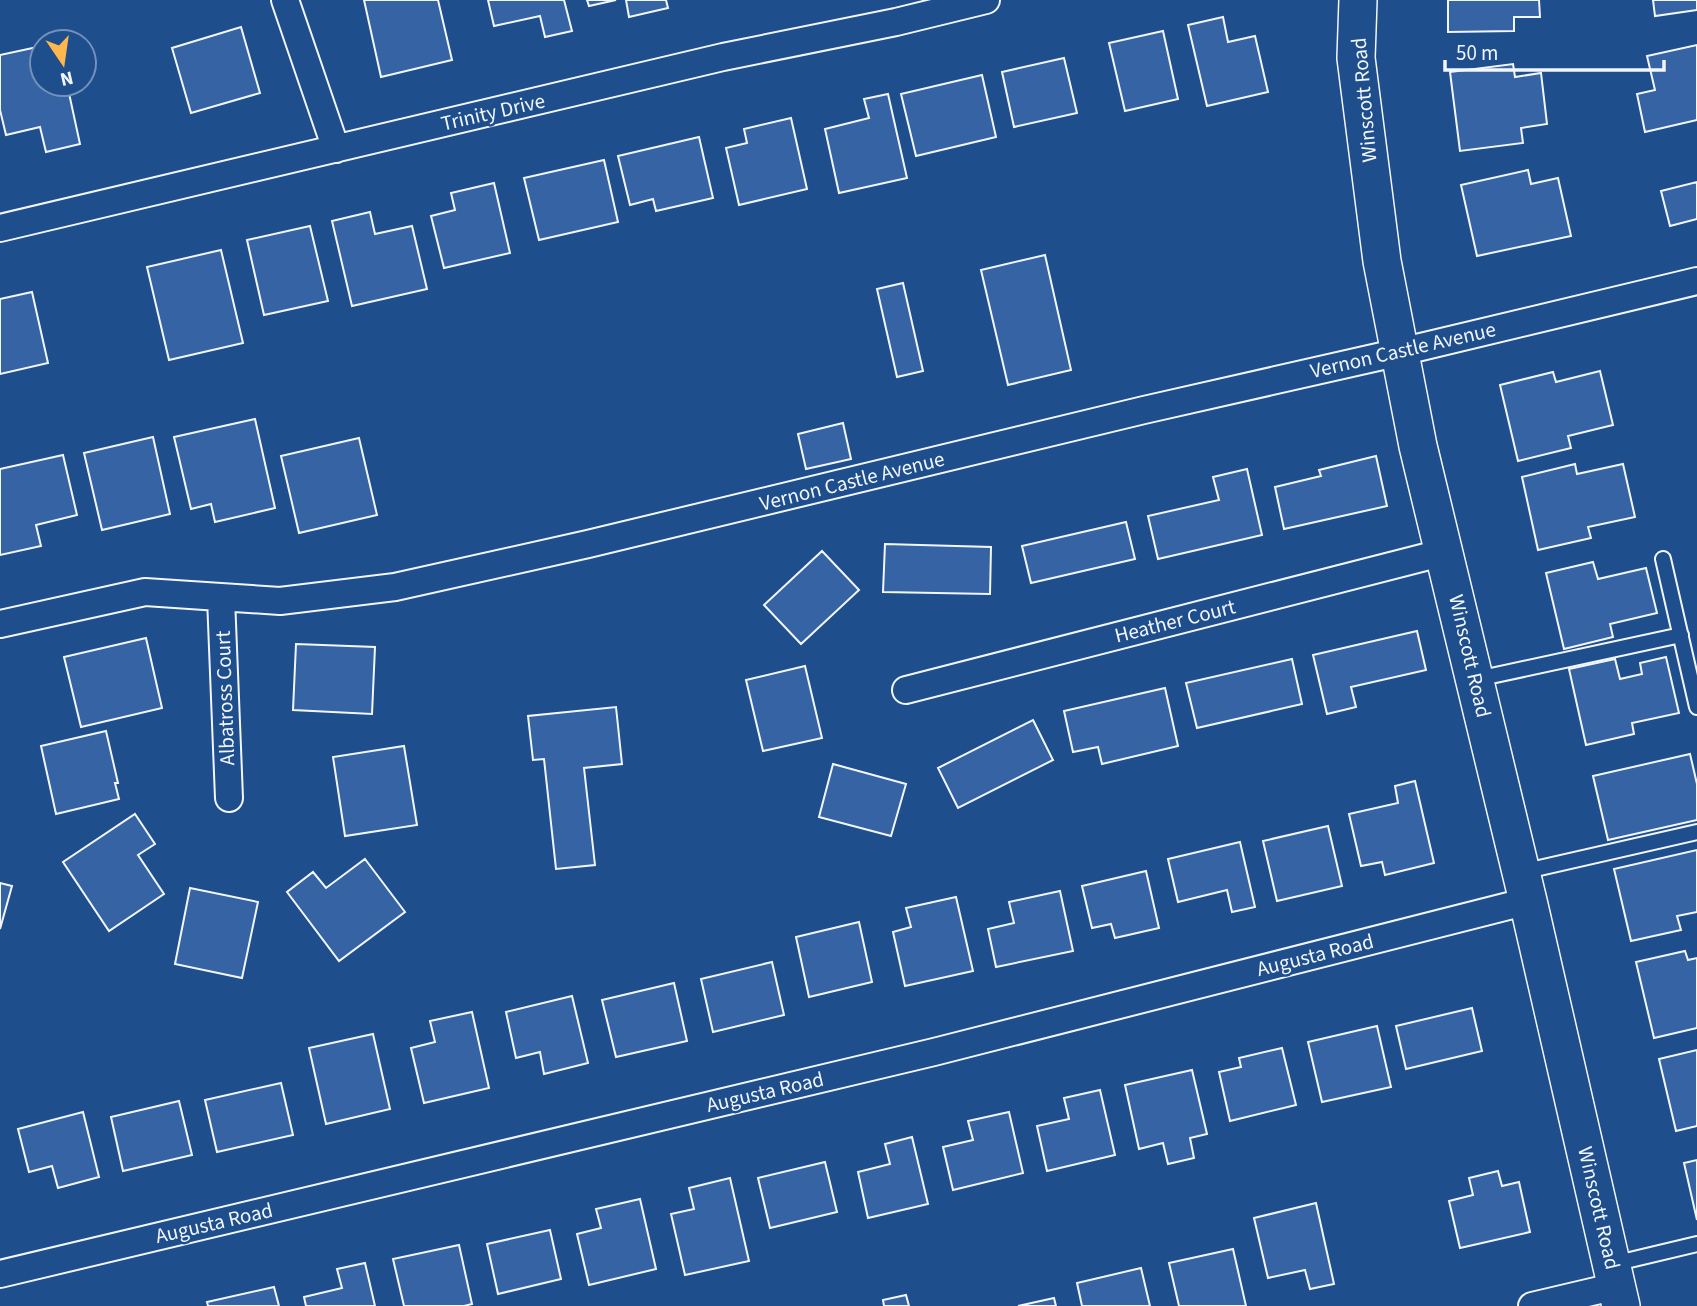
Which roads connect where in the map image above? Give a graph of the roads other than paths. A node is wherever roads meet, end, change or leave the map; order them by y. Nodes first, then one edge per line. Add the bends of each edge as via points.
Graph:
1 (285, 0) edge
2 (986, 0) edge
3 (1358, 0) edge
4 (335, 149) junction
5 (0, 228) edge
6 (1697, 281) edge
7 (1400, 352) junction
8 (1445, 552) junction
9 (1663, 559) dead end
10 (221, 597) junction
11 (0, 624) edge
12 (1681, 635) junction
13 (1475, 680) junction
14 (906, 690) dead end
15 (1697, 707) edge
16 (229, 799) dead end
17 (1697, 832) edge
18 (1525, 887) junction
19 (1697, 1244) edge
20 (0, 1274) edge
21 (1616, 1286) edge
22 (1532, 1306) edge

1 - 4 street
2 - 4 street, Trinity Drive
3 - 7 main road, Winscott Road via 1356,58 1382,261
4 - 5 street, Trinity Drive
6 - 7 street, Vernon Castle Avenue
7 - 8 main road, Winscott Road
7 - 10 street, Vernon Castle Avenue via 395,587 280,601
8 - 13 main road, Winscott Road
8 - 14 street, Heather Court
9 - 12 lane
10 - 11 street, Vernon Castle Avenue via 145,592
10 - 16 street, Albatross Court
12 - 13 lane
12 - 15 lane
13 - 18 main road, Winscott Road
17 - 18 lane
18 - 20 street, Augusta Road via 934,1052
18 - 21 main road, Winscott Road
19 - 21 lane
21 - 22 street

